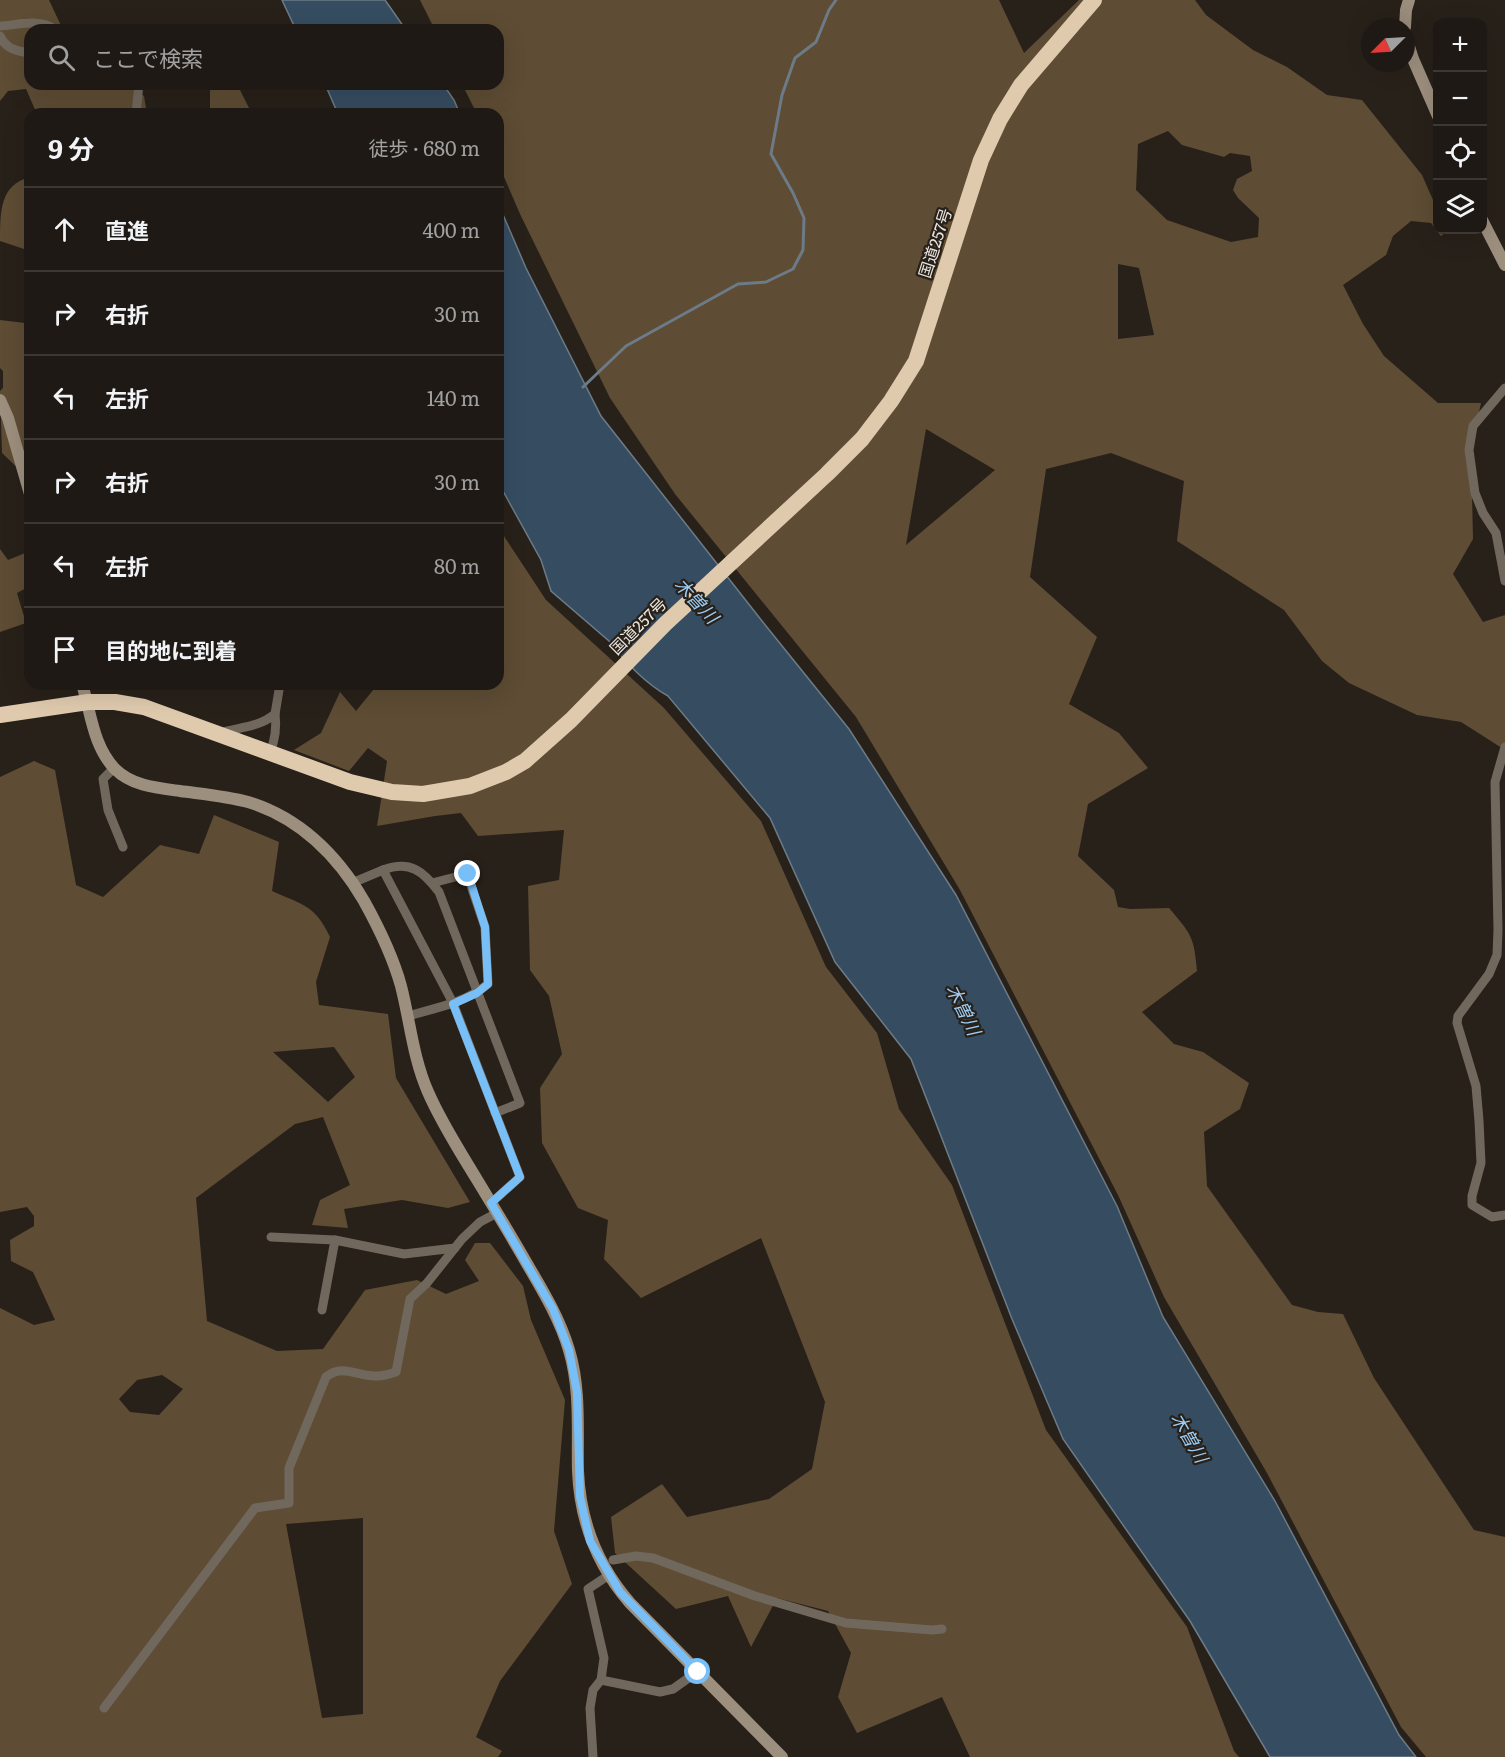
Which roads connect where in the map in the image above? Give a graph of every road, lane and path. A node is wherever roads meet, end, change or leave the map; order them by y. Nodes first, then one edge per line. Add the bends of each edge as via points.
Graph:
1 (1094, 0) edge
2 (1409, 0) edge
3 (1406, 18) edge
4 (43, 24) edge
5 (0, 26) edge
6 (0, 36) edge
7 (24, 52) edge
8 (1415, 64) edge
9 (138, 90) edge
10 (1433, 106) edge
11 (137, 108) edge
12 (1487, 230) edge
13 (1505, 265) edge
14 (1505, 388) edge
15 (0, 399) edge
16 (24, 474) edge
17 (1505, 581) edge
18 (84, 690) edge
19 (279, 690) edge
20 (88, 702) junction
21 (275, 714) junction
22 (0, 715) edge
23 (217, 733) junction
24 (1505, 747) edge
25 (270, 753) junction
26 (114, 768) junction
27 (123, 847) dead end
28 (383, 870) junction
29 (352, 883) junction
30 (432, 883) junction
31 (477, 993) junction
32 (453, 1004) junction
33 (407, 1016) junction
34 (495, 1113) junction
35 (494, 1208) junction
36 (1505, 1215) edge
37 (271, 1237) dead end
38 (335, 1240) junction
39 (454, 1248) junction
40 (322, 1310) dead end
41 (613, 1560) dead end
42 (609, 1575) junction
43 (942, 1629) dead end
44 (698, 1672) junction
45 (601, 1680) junction
46 (105, 1708) dead end
47 (592, 1757) edge
48 (782, 1757) edge

1 - 25 highway, 国道257号 via 1021,85 1000,119 981,160 916,361 891,401 862,439 665,624 571,720 525,761 506,772 470,786 423,794 375,789
2 - 3 street
4 - 5 street
6 - 7 street via 7,47
8 - 10 street
9 - 11 street
12 - 13 street
14 - 17 street via 1473,426 1469,450 1475,493 1496,533
15 - 16 street
18 - 20 street
19 - 21 street
20 - 22 highway, 国道257号
20 - 23 highway, 国道257号 via 144,707
20 - 26 street via 99,744
21 - 23 street via 255,726
21 - 25 street
23 - 25 highway, 国道257号
24 - 36 street via 1495,782 1497,955 1457,1023 1476,1086 1479,1121 1481,1163 1472,1205 1492,1217
26 - 27 street via 103,779 108,810
26 - 29 street via 124,777 150,787 246,802 271,811 317,841
28 - 29 street
28 - 30 street via 396,866 417,869
28 - 32 street
29 - 33 street via 389,952
30 - 31 street via 439,892
30 - 31 street via 468,874 485,927 488,984
31 - 32 street
31 - 34 street via 520,1103
32 - 33 street
32 - 34 street
33 - 35 street via 427,1091
34 - 35 street via 520,1177
35 - 39 street
35 - 42 street via 553,1309 569,1350 577,1392 583,1516 590,1541
37 - 38 street
38 - 39 street via 404,1254
38 - 40 street
39 - 46 street via 410,1299 396,1372 380,1377 339,1369 326,1377 289,1468 290,1503 255,1508
41 - 43 street via 653,1557 755,1596 846,1623
42 - 44 street
42 - 45 street via 588,1588 604,1658
44 - 45 street via 673,1689 660,1692
44 - 48 street
45 - 47 street via 593,1690 590,1708

